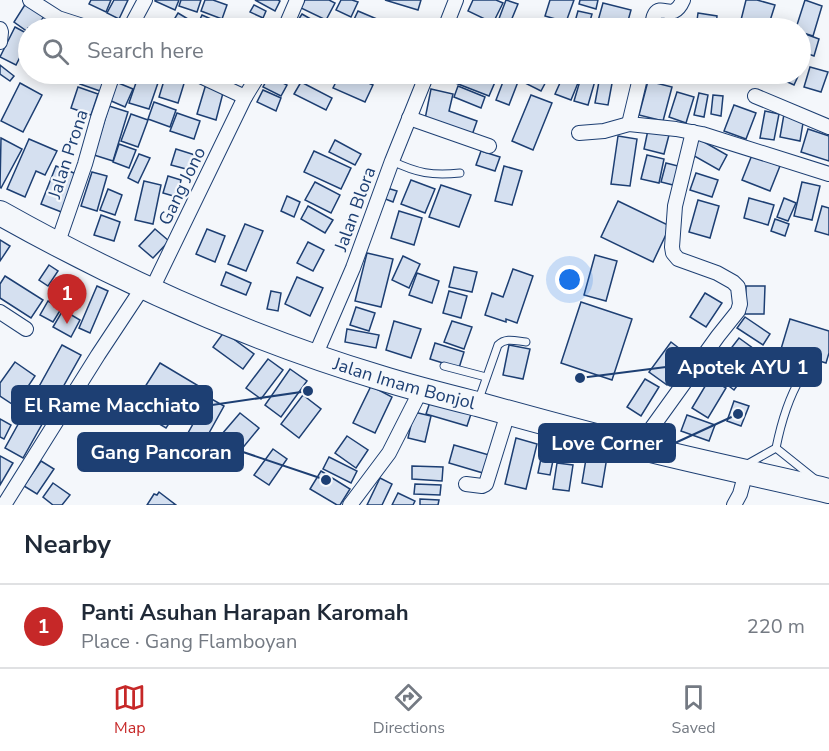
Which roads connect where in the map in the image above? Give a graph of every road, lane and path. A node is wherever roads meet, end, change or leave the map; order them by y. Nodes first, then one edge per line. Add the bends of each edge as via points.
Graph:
1 (30, 0) edge
2 (145, 0) edge
3 (297, 0) edge
4 (456, 0) edge
5 (683, 0) edge
6 (58, 18) edge
7 (135, 18) edge
8 (289, 18) edge
9 (449, 18) edge
10 (654, 18) edge
11 (0, 29) edge
12 (0, 42) edge
13 (110, 84) edge
14 (216, 84) edge
15 (253, 84) edge
16 (423, 84) edge
17 (639, 84) edge
18 (755, 96) dead end
19 (245, 98) junction
20 (409, 118) junction
21 (628, 124) junction
22 (829, 127) edge
23 (693, 132) junction
24 (579, 133) dead end
25 (489, 146) dead end
26 (392, 161) junction
27 (460, 173) dead end
28 (829, 174) edge
29 (0, 213) edge
30 (57, 245) junction
31 (147, 289) junction
32 (0, 312) edge
33 (26, 329) dead end
34 (526, 342) dead end
35 (315, 356) junction
36 (444, 366) dead end
37 (486, 377) junction
38 (801, 377) dead end
39 (420, 390) junction
40 (477, 404) junction
41 (508, 413) junction
42 (638, 447) junction
43 (776, 448) junction
44 (741, 471) junction
45 (466, 484) dead end
46 (829, 490) edge
47 (4, 505) edge
48 (350, 505) edge
49 (735, 505) edge

1 - 6 street
2 - 7 street
3 - 8 street
4 - 9 street
5 - 10 street via 677,11 658,11
11 - 12 street
13 - 30 street, Jalan Prona
14 - 19 street
15 - 19 street, Gang Jono
16 - 20 street, Jalan Blora
17 - 21 street
18 - 22 street
19 - 31 street, Gang Jono
20 - 25 street
20 - 26 street, Jalan Blora
21 - 23 street
21 - 24 street
23 - 28 street
23 - 42 street via 675,206 673,253 678,259 734,282 740,304
26 - 27 lane via 412,171
26 - 35 street, Jalan Blora
29 - 30 highway, Jalan Imam Bonjol
30 - 31 highway, Jalan Imam Bonjol
31 - 35 highway, Jalan Imam Bonjol
31 - 47 street, Gang Jono via 98,355
32 - 33 street
34 - 37 lane via 502,341
35 - 39 highway, Jalan Imam Bonjol
36 - 37 lane
37 - 40 lane
38 - 43 lane via 786,409
39 - 40 highway, Jalan Imam Bonjol
39 - 48 street via 389,453
40 - 41 highway, Jalan Imam Bonjol
41 - 42 highway, Jalan Imam Bonjol
41 - 45 street via 486,484
42 - 44 highway, Jalan Imam Bonjol
43 - 44 lane
43 - 46 lane
44 - 46 highway, Jalan Imam Bonjol
44 - 49 street via 740,494

